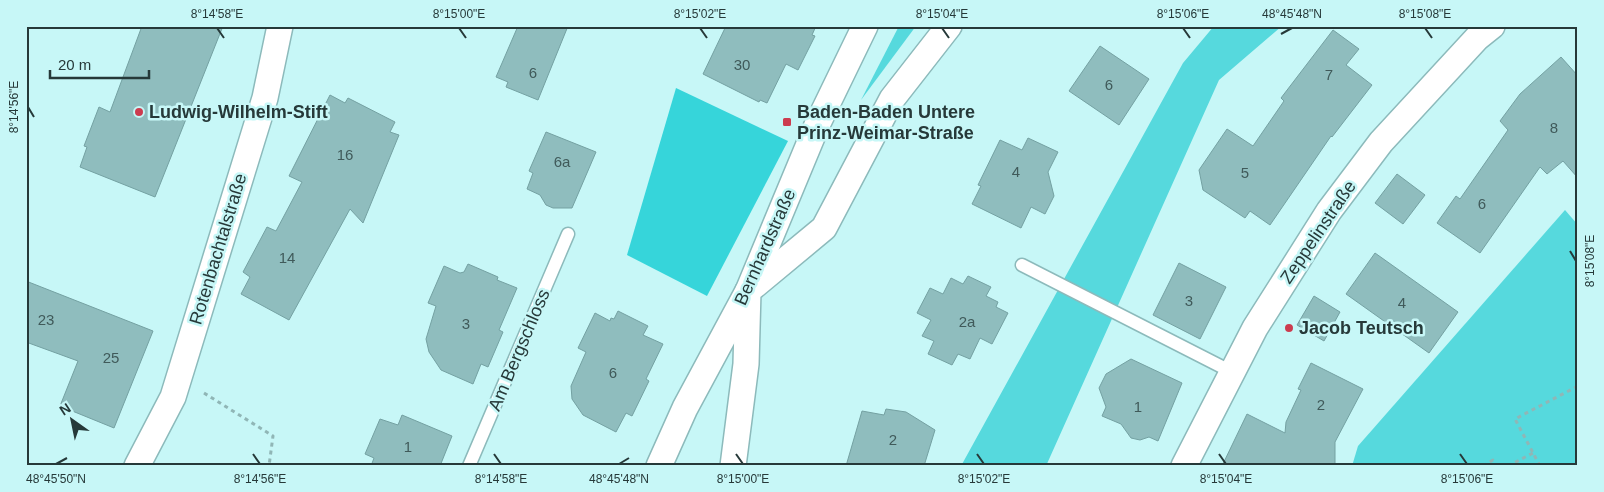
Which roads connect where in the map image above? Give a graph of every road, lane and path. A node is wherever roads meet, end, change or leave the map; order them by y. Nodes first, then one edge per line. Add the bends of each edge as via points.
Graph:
1 (280, 26) edge
2 (865, 26) edge
3 (948, 26) edge
4 (1492, 26) edge
5 (568, 234) dead end
6 (1022, 265) dead end
7 (748, 291) junction
8 (1232, 372) junction
9 (1578, 386) edge
10 (206, 395) dead end
11 (1533, 453) junction
12 (137, 466) edge
13 (269, 466) edge
14 (469, 466) edge
15 (659, 466) edge
16 (733, 466) edge
17 (1184, 466) edge
18 (1483, 466) edge
19 (1497, 466) edge
20 (1508, 466) edge
21 (1540, 466) edge

1 - 12 street, Rotenbachtalstraße via 266,98 173,397
2 - 7 street, Bernhardstraße via 817,125
3 - 7 street via 892,100 824,228
4 - 8 street, Zeppelinstraße via 1477,38 1381,142 1358,172 1329,211 1255,328
5 - 14 lane, Am Bergschloss
6 - 8 lane
7 - 15 street, Bernhardstraße via 685,408
7 - 16 street via 746,364
8 - 17 street, Zeppelinstraße
9 - 11 path via 1515,419
10 - 13 path via 273,436
11 - 20 path
11 - 21 path
18 - 19 path via 1493,460

